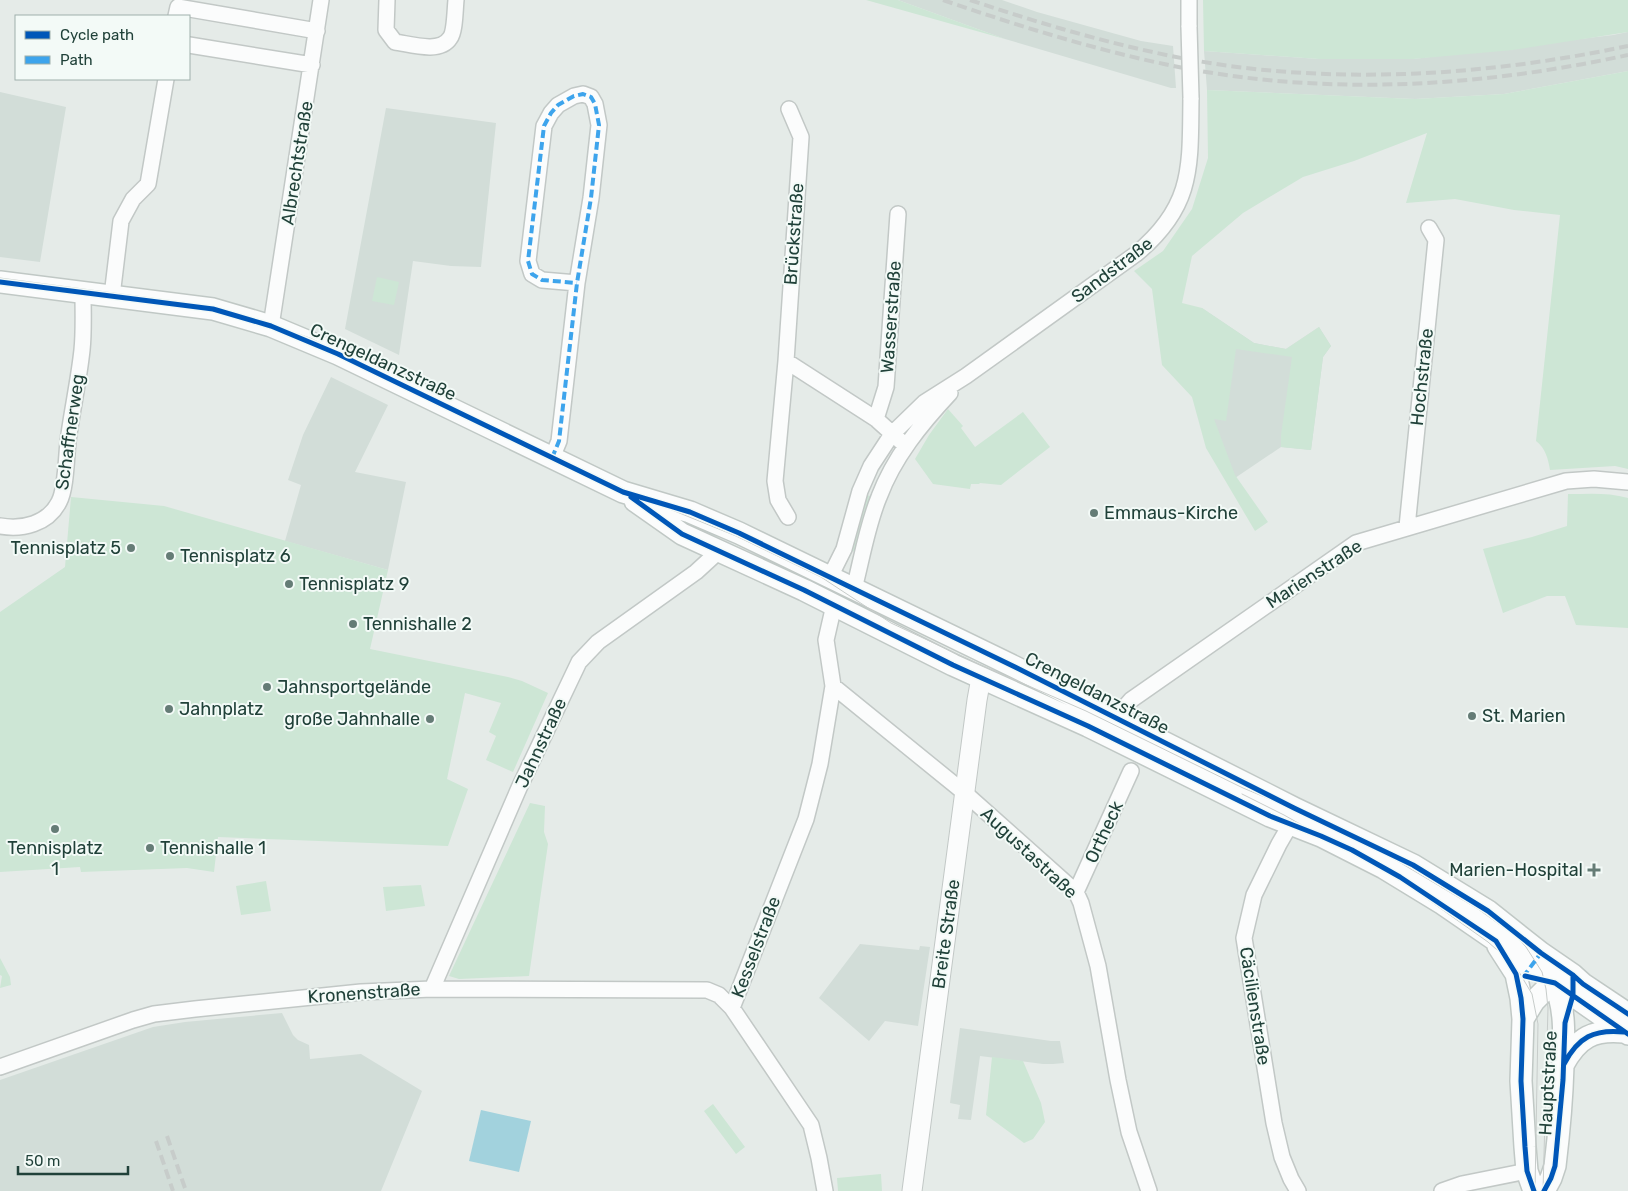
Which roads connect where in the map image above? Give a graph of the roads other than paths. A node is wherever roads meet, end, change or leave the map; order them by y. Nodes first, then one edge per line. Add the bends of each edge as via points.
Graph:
1 (322, 0) edge
2 (371, 0) edge
3 (456, 0) edge
4 (1189, 0) edge
5 (386, 1) edge
6 (176, 15) edge
7 (317, 31) junction
8 (190, 45) edge
9 (312, 65) junction
10 (166, 80) edge
11 (789, 109) dead end
12 (898, 214) dead end
13 (1429, 228) dead end
14 (0, 282) edge
15 (577, 283) junction
16 (83, 292) junction
17 (112, 296) junction
18 (271, 326) junction
19 (786, 361) junction
20 (966, 376) junction
21 (876, 419) junction
22 (892, 434) junction
23 (906, 446) junction
24 (552, 458) junction
25 (1628, 482) edge
26 (623, 492) junction
27 (788, 517) dead end
28 (0, 526) edge
29 (1407, 527) junction
30 (739, 533) junction
31 (720, 550) junction
32 (830, 577) junction
33 (854, 589) junction
34 (834, 606) junction
35 (967, 643) junction
36 (982, 678) junction
37 (833, 686) junction
38 (1116, 717) junction
39 (1088, 726) junction
40 (1131, 771) dead end
41 (966, 794) junction
42 (1292, 816) junction
43 (1076, 892) junction
44 (1495, 933) junction
45 (1541, 953) junction
46 (1555, 983) junction
47 (1583, 984) junction
48 (432, 989) junction
49 (732, 1008) junction
50 (1523, 1019) junction
51 (1627, 1027) edge
52 (1563, 1065) junction
53 (0, 1067) edge
54 (1527, 1171) junction
55 (825, 1191) edge
56 (912, 1191) edge
57 (1149, 1191) edge
58 (1298, 1191) edge
59 (1442, 1191) edge
60 (1534, 1191) edge
61 (1544, 1191) edge

1 - 7 street, Albrechtstraße
2 - 5 street
3 - 5 street via 451,37 443,45 431,47 395,42 386,30
4 - 20 street, Sandstraße, bridge via 1190,156 1182,197 1172,216 1136,254
6 - 7 street via 178,7
7 - 9 street, Albrechtstraße
8 - 9 street
9 - 18 street, Albrechtstraße
10 - 17 street via 148,184 133,199 121,221
11 - 19 street, Brückstraße via 800,137
12 - 21 street, Wasserstraße via 886,387
13 - 29 street, Hochstraße via 1436,240
14 - 16 main road, Crengeldanzstraße
15 - 15 street via 591,198 598,125 596,104 583,94 558,105 544,126 528,261 532,274 542,280
15 - 24 street via 559,441
16 - 17 main road, Crengeldanzstraße
16 - 28 street, Schaffnerweg via 82,349 60,502 46,518 29,527
17 - 18 main road, Crengeldanzstraße via 213,310
18 - 24 main road, Crengeldanzstraße via 338,354
19 - 21 street
19 - 27 street, Brückstraße via 775,481 778,500
20 - 22 street, Sandstraße via 925,402
20 - 23 street, Sandstraße
21 - 22 street
22 - 23 street
22 - 32 street, Sandstraße via 871,466 860,491 844,549
23 - 33 street, Sandstraße via 879,497
24 - 26 main road, Crengeldanzstraße
25 - 29 street, Marienstraße via 1566,481
26 - 30 main road, Crengeldanzstraße via 690,512
26 - 31 main road, Crengeldanzstraße via 682,534
29 - 38 street, Marienstraße via 1356,543 1131,700
30 - 31 main road
30 - 32 main road, Crengeldanzstraße
31 - 34 main road, Crengeldanzstraße
31 - 48 street, Jahnstraße via 696,572 598,642 579,662 519,788
32 - 33 main road, Crengeldanzstraße
32 - 34 main road
33 - 34 main road
33 - 35 main road, Crengeldanzstraße
34 - 36 main road, Crengeldanzstraße
34 - 37 street via 826,640
35 - 36 main road
35 - 38 main road, Crengeldanzstraße
36 - 39 main road, Crengeldanzstraße
36 - 41 street, Breite Straße
37 - 41 street, Augustastraße
37 - 49 street, Kesselstraße via 820,764 806,819
38 - 39 street, Marienstraße
38 - 42 main road, Crengeldanzstraße
39 - 42 main road, Crengeldanzstraße
40 - 43 street, Ortheck
41 - 43 street, Augustastraße
41 - 56 street, Breite Straße
42 - 44 main road, Crengeldanzstraße via 1321,836 1384,868
42 - 58 street, Cäcilienstraße via 1254,895 1244,938 1274,1123 1282,1157
43 - 57 street, Augustastraße via 1098,966 1129,1132
44 - 45 main road, Crengeldanzstraße
44 - 46 main road, Crengeldanzstraße
44 - 50 main road via 1516,974
45 - 46 main road, Crengeldanzstraße
45 - 47 main road
46 - 47 main road
46 - 50 main road, Hauptstraße via 1534,1001
46 - 51 main road
46 - 52 main road, Hauptstraße via 1564,1023
47 - 51 main road
48 - 49 street, Kronenstraße via 707,990 719,995
48 - 53 street, Kronenstraße via 361,992 154,1014
49 - 55 street, Kesselstraße via 811,1125
50 - 54 main road, Hauptstraße via 1522,1081
51 - 52 main road via 1591,1034 1575,1047
52 - 61 main road, Hauptstraße via 1555,1166
54 - 59 street
54 - 60 main road, Hauptstraße

